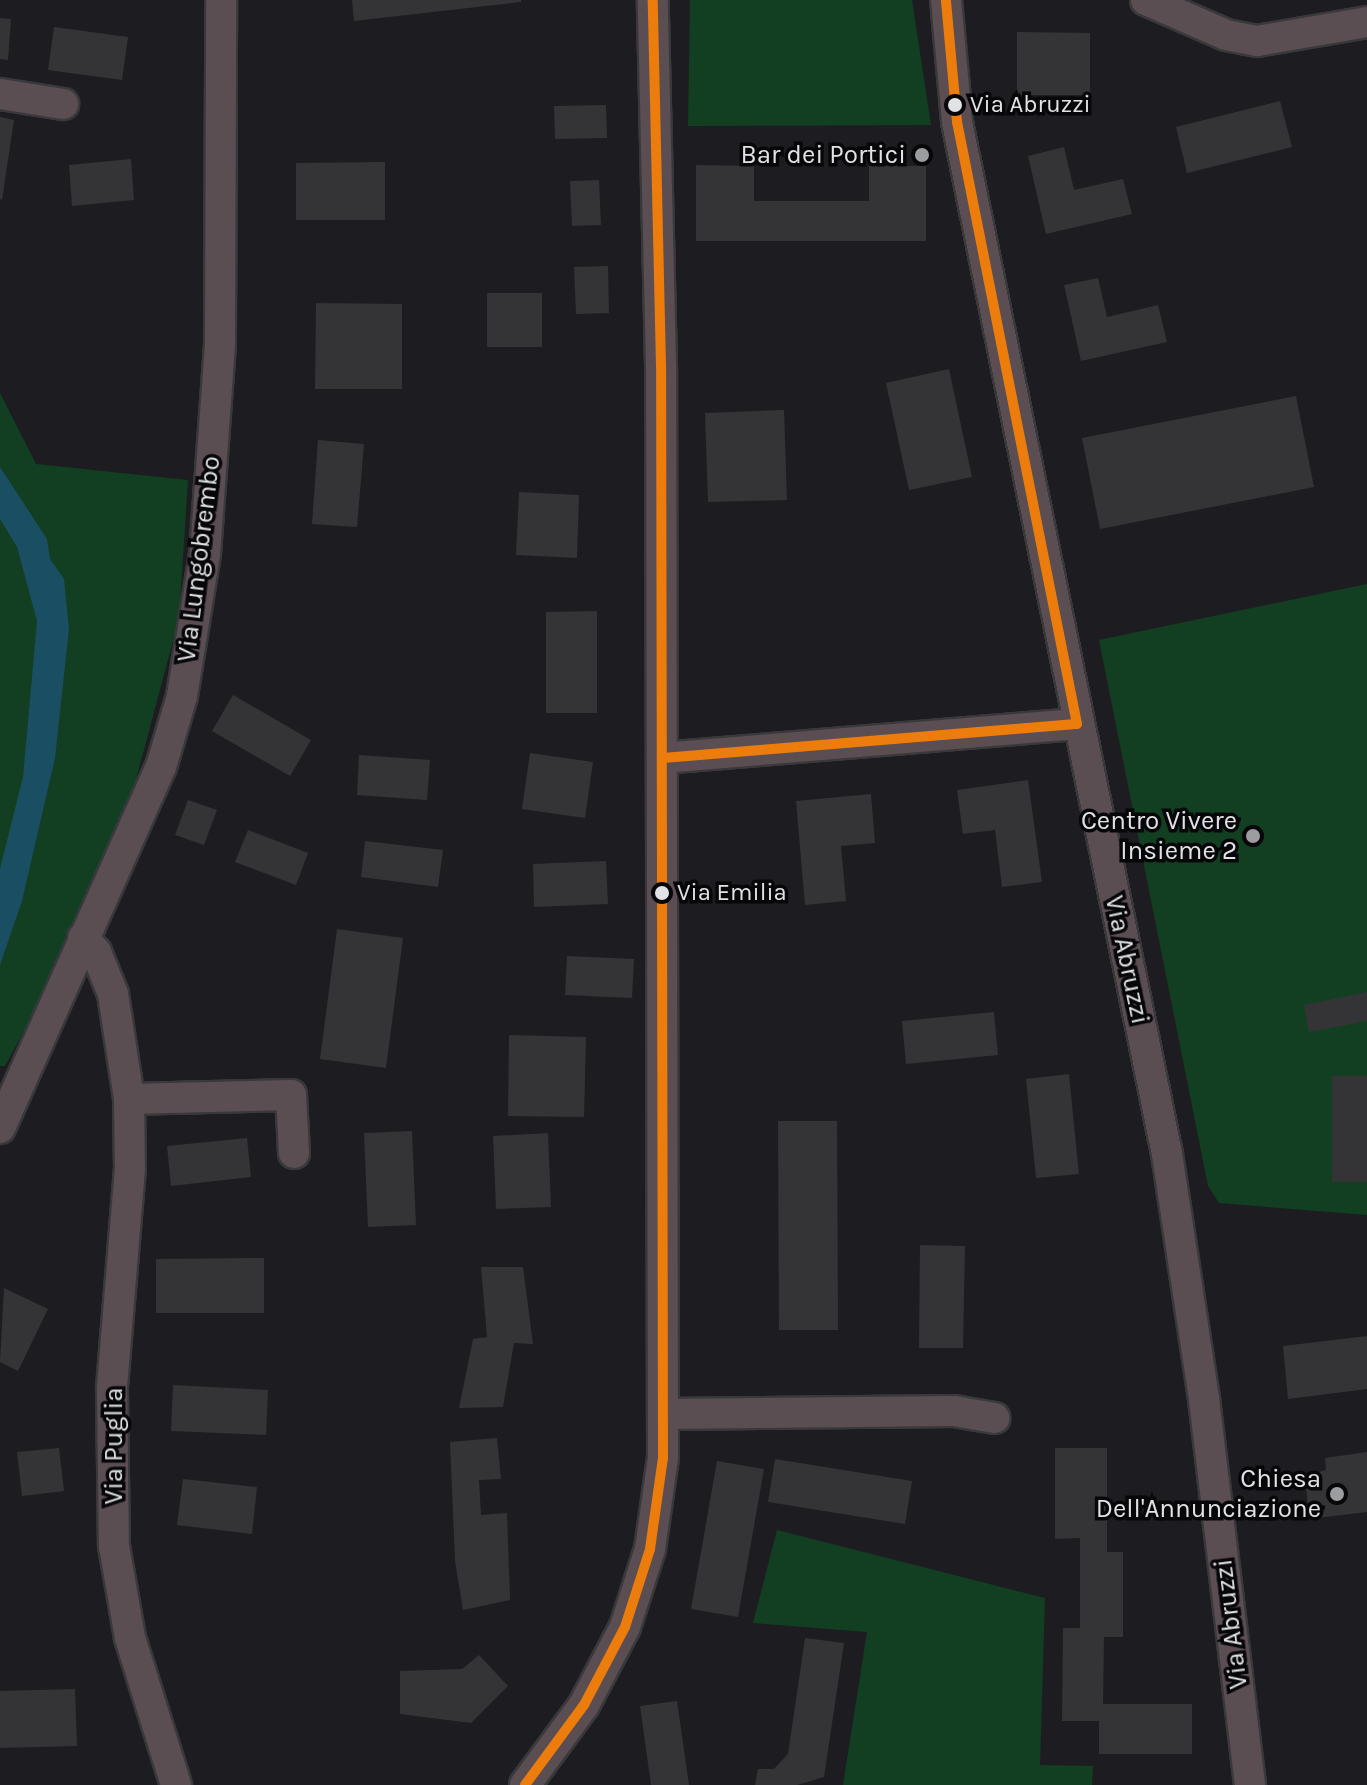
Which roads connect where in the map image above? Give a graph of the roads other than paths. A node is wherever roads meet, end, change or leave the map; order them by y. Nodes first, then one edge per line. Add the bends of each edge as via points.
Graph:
1 (221, 0) edge
2 (653, 0) edge
3 (946, 0) edge
4 (1146, 0) edge
5 (1367, 22) edge
6 (0, 94) edge
7 (63, 104) dead end
8 (1077, 724) junction
9 (662, 758) junction
10 (83, 938) junction
11 (129, 1099) junction
12 (0, 1128) edge
13 (294, 1153) dead end
14 (665, 1414) junction
15 (994, 1418) dead end
16 (176, 1785) edge
17 (525, 1785) edge
18 (1250, 1785) edge

1 - 10 street, Via Lungobrembo via 224,256 199,600 182,696 161,767
2 - 9 street
3 - 8 street, Via Abruzzi via 957,122
4 - 5 street via 1226,35 1257,41
6 - 7 street
8 - 9 street
8 - 18 street, Via Abruzzi via 1167,1154 1204,1399
9 - 14 street
10 - 11 street, Via Puglia via 96,952 113,994
10 - 12 street, Via Lungobrembo
11 - 13 street via 291,1095
11 - 16 street, Via Puglia via 130,1168 112,1389 114,1546 130,1638
14 - 15 street via 954,1411
14 - 17 street via 650,1549 625,1627 584,1705

